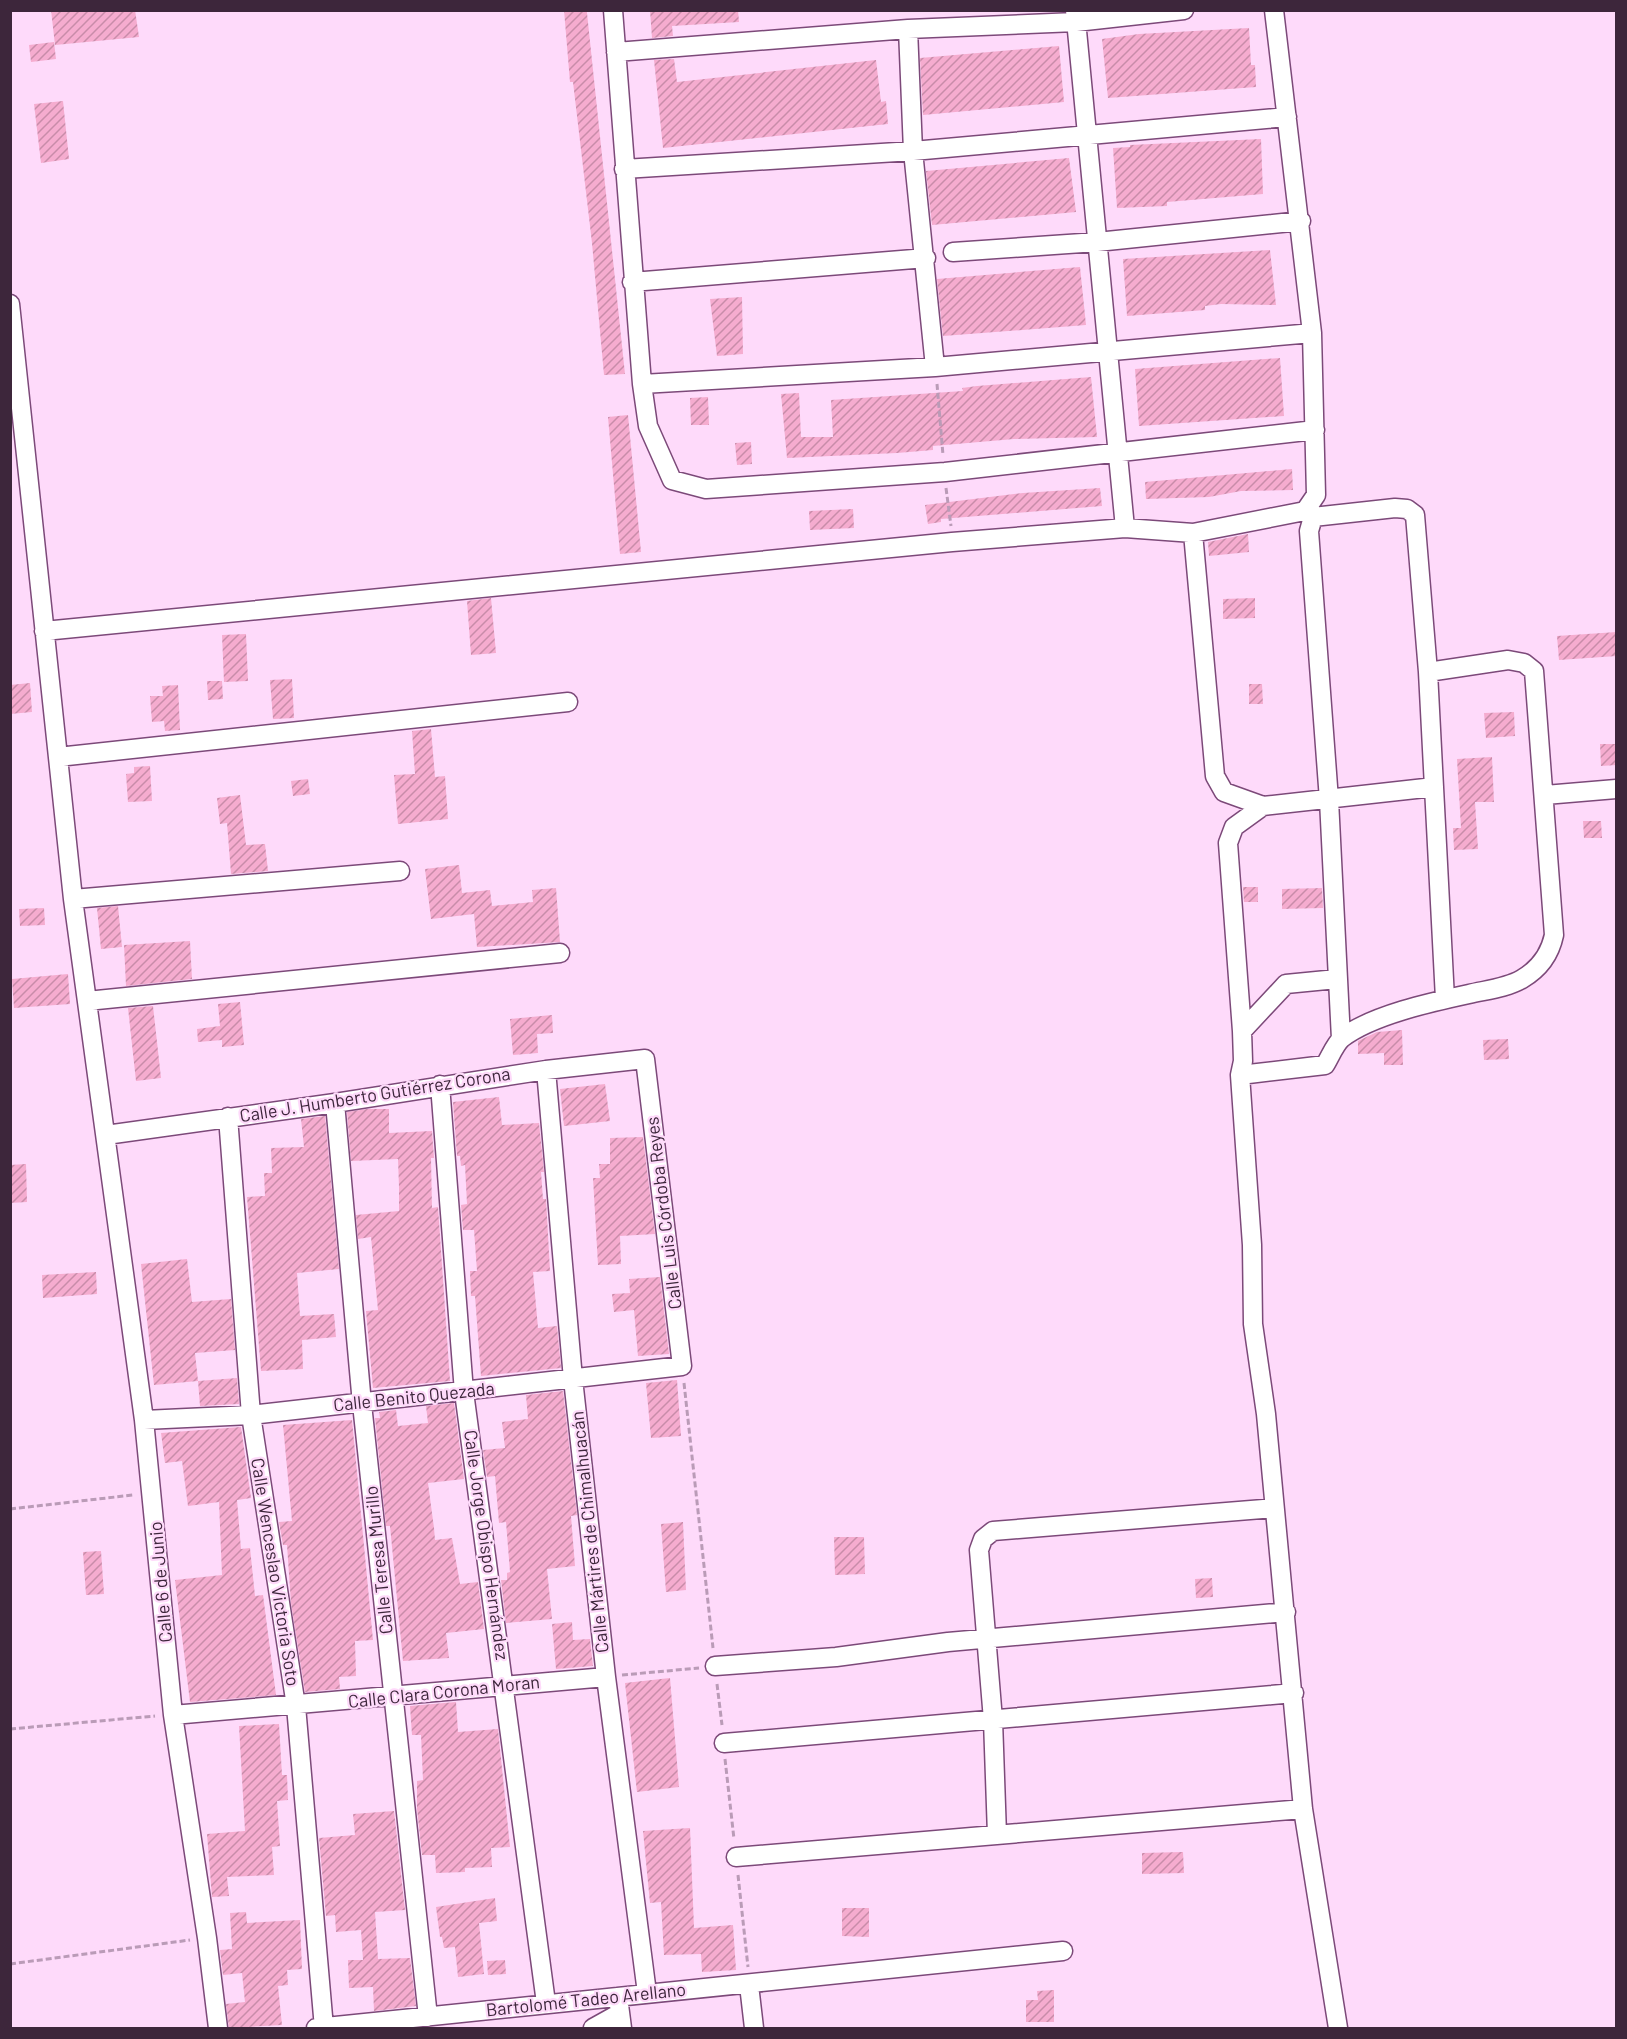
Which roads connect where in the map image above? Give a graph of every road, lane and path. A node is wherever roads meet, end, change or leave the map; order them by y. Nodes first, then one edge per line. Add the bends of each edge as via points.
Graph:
1 (613, 10) edge
2 (1184, 10) edge
3 (1274, 10) edge
4 (1075, 16) edge
5 (908, 29) junction
6 (616, 52) junction
7 (1287, 117) junction
8 (1087, 136) junction
9 (913, 151) junction
10 (624, 169) junction
11 (1300, 221) junction
12 (1096, 242) junction
13 (953, 252) dead end
14 (926, 258) junction
15 (632, 282) junction
16 (10, 304) edge
17 (1312, 333) junction
18 (1110, 349) junction
19 (935, 367) junction
20 (642, 384) junction
21 (1315, 430) junction
22 (1118, 452) junction
23 (1309, 514) junction
24 (1125, 528) junction
25 (1193, 533) junction
26 (44, 631) junction
27 (1428, 672) junction
28 (568, 702) dead end
29 (58, 757) junction
30 (1434, 788) junction
31 (1617, 789) edge
32 (1545, 795) junction
33 (1329, 800) junction
34 (1263, 806) junction
35 (400, 871) dead end
36 (73, 899) junction
37 (560, 953) dead end
38 (1337, 979) junction
39 (1445, 999) junction
40 (87, 1001) junction
41 (1242, 1031) junction
42 (1341, 1039) junction
43 (645, 1059) joint
44 (546, 1070) junction
45 (1240, 1075) junction
46 (440, 1085) junction
47 (336, 1103) junction
48 (228, 1117) junction
49 (106, 1135) junction
50 (682, 1366) joint
51 (573, 1379) junction
52 (465, 1392) junction
53 (362, 1404) junction
54 (251, 1415) junction
55 (144, 1420) junction
56 (153, 1493) junction
57 (1274, 1508) junction
58 (10, 1509) edge
59 (1286, 1612) junction
60 (985, 1639) junction
61 (715, 1666) joint
62 (606, 1677) junction
63 (505, 1685) junction
64 (1294, 1693) junction
65 (393, 1697) junction
66 (296, 1706) junction
67 (173, 1715) junction
68 (993, 1720) junction
69 (10, 1729) edge
70 (724, 1743) dead end
71 (1303, 1809) junction
72 (998, 1835) junction
73 (736, 1857) dead end
74 (207, 1938) junction
75 (1063, 1951) dead end
76 (10, 1964) edge
77 (750, 1985) junction
78 (648, 1993) junction
79 (546, 2003) junction
80 (620, 2013) edge
81 (428, 2017) junction
82 (218, 2028) edge
83 (316, 2028) edge
84 (324, 2028) edge
85 (593, 2028) edge
86 (754, 2028) edge
87 (1338, 2028) edge

1 - 6 street
2 - 4 street
3 - 7 street
4 - 5 street
4 - 8 street
5 - 6 street
5 - 9 street
6 - 10 street
7 - 8 street
7 - 11 street
8 - 9 street
8 - 12 street
9 - 10 street
9 - 14 street
10 - 15 street
11 - 12 street
11 - 17 street
12 - 13 street
12 - 18 street
14 - 15 street
14 - 19 street
15 - 20 street
16 - 26 street, Calle 6 de Junio
17 - 18 street
17 - 21 street
18 - 19 street
18 - 22 street
19 - 20 street
20 - 22 street via 648,426 672,480 706,489 945,472
21 - 22 street
21 - 23 street via 1316,495
22 - 24 street
23 - 25 street
23 - 27 street via 1395,508 1415,514
23 - 33 street
24 - 25 street
24 - 26 street
25 - 34 street via 1215,776 1224,792
26 - 29 street, Calle 6 de Junio
27 - 30 street
27 - 32 street via 1508,660 1524,663 1534,671
28 - 29 street
29 - 36 street, Calle 6 de Junio
30 - 33 street
30 - 39 street
31 - 32 street
32 - 39 street via 1554,935 1551,949 1539,966 1521,979
33 - 34 street
33 - 38 street
34 - 41 street via 1234,827 1228,843
35 - 36 street
36 - 40 street, Calle 6 de Junio
37 - 40 street
38 - 41 street via 1286,984
38 - 42 street
39 - 42 street via 1373,1022
40 - 49 street, Calle 6 de Junio
41 - 45 street
42 - 45 street via 1325,1065
43 - 44 street, Calle J. Humberto Gutiérrez Corona
43 - 50 street, Calle Luis Córdoba Reyes
44 - 46 street, Calle J. Humberto Gutiérrez Corona
44 - 51 street, Calle Mártires de Chimalhuacán
45 - 57 street via 1252,1245 1253,1324
46 - 47 street, Calle J. Humberto Gutiérrez Corona
46 - 52 street, Calle Jorge Obispo Hernández
47 - 48 street, Calle J. Humberto Gutiérrez Corona
47 - 53 street, Calle Teresa Murillo
48 - 49 street, Calle J. Humberto Gutiérrez Corona
48 - 54 street, Calle Wenceslao Victoria Soto
49 - 55 street, Calle 6 de Junio
50 - 51 street, Calle Benito Quezada
51 - 52 street, Calle Benito Quezada
51 - 62 street, Calle Mártires de Chimalhuacán
52 - 53 street, Calle Benito Quezada
52 - 63 street, Calle Jorge Obispo Hernández
53 - 54 street, Calle Benito Quezada
53 - 65 street, Calle Teresa Murillo
54 - 55 street, Calle Benito Quezada
54 - 66 street, Calle Wenceslao Victoria Soto
55 - 56 street, Calle 6 de Junio
56 - 58 path
56 - 67 street, Calle 6 de Junio
57 - 59 street
57 - 60 street via 993,1531 983,1539 979,1550
59 - 60 street
59 - 64 street
60 - 61 street via 836,1657
60 - 68 street
61 - 62 path
62 - 63 street, Calle Clara Corona Moran
62 - 78 street, Calle Mártires de Chimalhuacán
63 - 65 street, Calle Clara Corona Moran
63 - 79 street, Calle Jorge Obispo Hernández
64 - 68 street
64 - 71 street
65 - 66 street, Calle Clara Corona Moran
65 - 81 street, Calle Teresa Murillo
66 - 67 street, Calle Clara Corona Moran
66 - 84 street, Calle Wenceslao Victoria Soto
67 - 69 path
67 - 74 street, Calle 6 de Junio
68 - 70 street
68 - 72 street
71 - 72 street
71 - 87 street
72 - 73 street
74 - 76 path
74 - 82 street, Calle 6 de Junio
75 - 77 street, Bartolomé Tadeo Arellano
77 - 78 street, Bartolomé Tadeo Arellano
77 - 86 street
78 - 80 street, Bartolomé Tadeo Arellano
79 - 80 street, Bartolomé Tadeo Arellano
79 - 81 street, Bartolomé Tadeo Arellano
80 - 85 street
81 - 84 street, Bartolomé Tadeo Arellano
83 - 84 street, Bartolomé Tadeo Arellano

